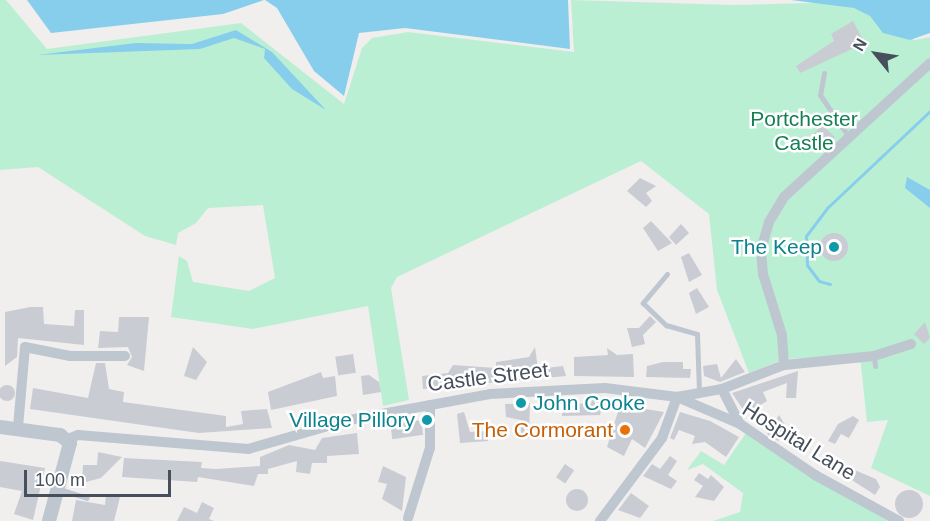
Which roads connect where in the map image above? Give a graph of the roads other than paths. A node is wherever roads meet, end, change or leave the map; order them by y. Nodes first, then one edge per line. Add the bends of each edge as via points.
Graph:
1 (930, 63) edge
2 (824, 73) dead end
3 (849, 136) junction
4 (667, 274) dead end
5 (911, 344) dead end
6 (125, 356) dead end
7 (784, 365) junction
8 (722, 389) junction
9 (699, 392) junction
10 (677, 397) junction
11 (430, 405) junction
12 (740, 424) junction
13 (0, 427) edge
14 (18, 428) junction
15 (68, 440) junction
16 (59, 489) junction
17 (87, 498) dead end
18 (408, 518) dead end
19 (49, 521) edge
20 (600, 521) edge
21 (899, 521) edge

1 - 3 street
2 - 3 lane via 820,95
3 - 7 street via 784,197 765,236 763,274 782,335
4 - 9 lane via 643,303 666,325 697,334
5 - 7 street, Castle Street via 875,361
6 - 14 street via 70,356 25,347
7 - 8 street, Castle Street
8 - 9 street, Castle Street
8 - 12 street
9 - 10 street, Castle Street
10 - 11 street, Castle Street via 605,388 520,390
10 - 12 street, Hospital Lane
10 - 20 street via 662,438
11 - 15 street, Castle Street via 248,449 78,435
11 - 18 street via 429,455
12 - 21 street, Hospital Lane via 807,471
13 - 14 street
14 - 15 street
15 - 16 street via 71,447
16 - 17 lane
16 - 19 street

